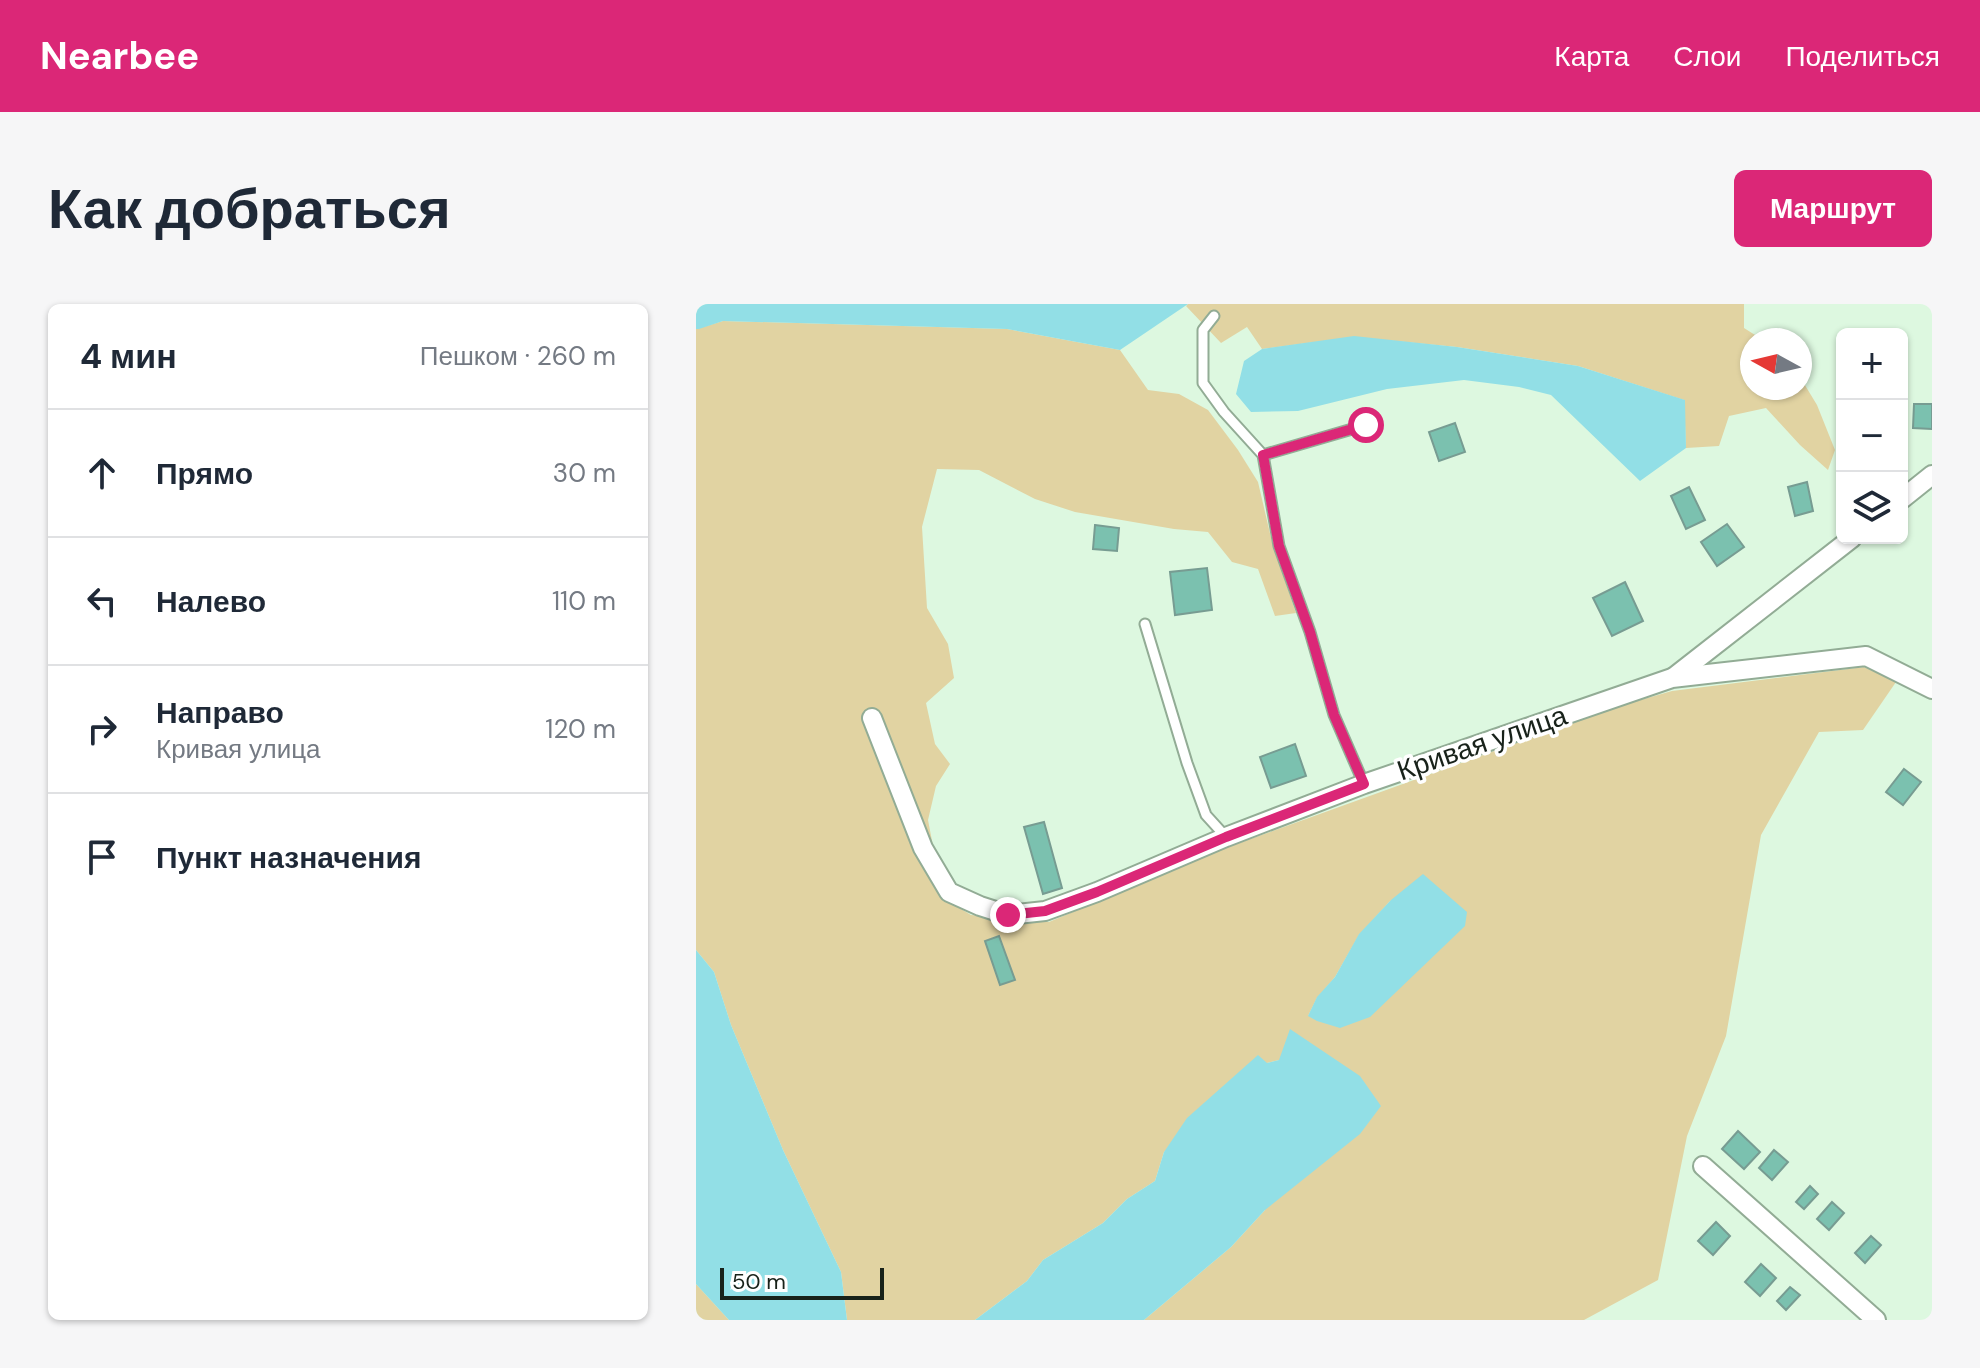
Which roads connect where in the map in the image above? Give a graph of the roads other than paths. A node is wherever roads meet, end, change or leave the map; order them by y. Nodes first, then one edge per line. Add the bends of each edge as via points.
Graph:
1 (1214, 316) dead end
2 (1366, 425) dead end
3 (1263, 455) junction
4 (1932, 475) edge
5 (1908, 494) edge
6 (1844, 544) edge
7 (1145, 624) dead end
8 (1672, 678) junction
9 (1932, 689) edge
10 (872, 718) dead end
11 (1364, 784) junction
12 (1226, 837) junction
13 (1703, 1166) dead end
14 (1876, 1320) edge

1 - 3 lane via 1203,330 1203,383
2 - 3 lane
3 - 11 lane via 1279,546 1334,715
4 - 5 street
6 - 8 street
7 - 12 lane via 1206,815
8 - 9 street, Кривая улица via 1866,656
8 - 11 street, Кривая улица
10 - 12 street, Кривая улица via 923,848 949,892 980,906 1008,915 1045,911
11 - 12 street, Кривая улица
13 - 14 street

